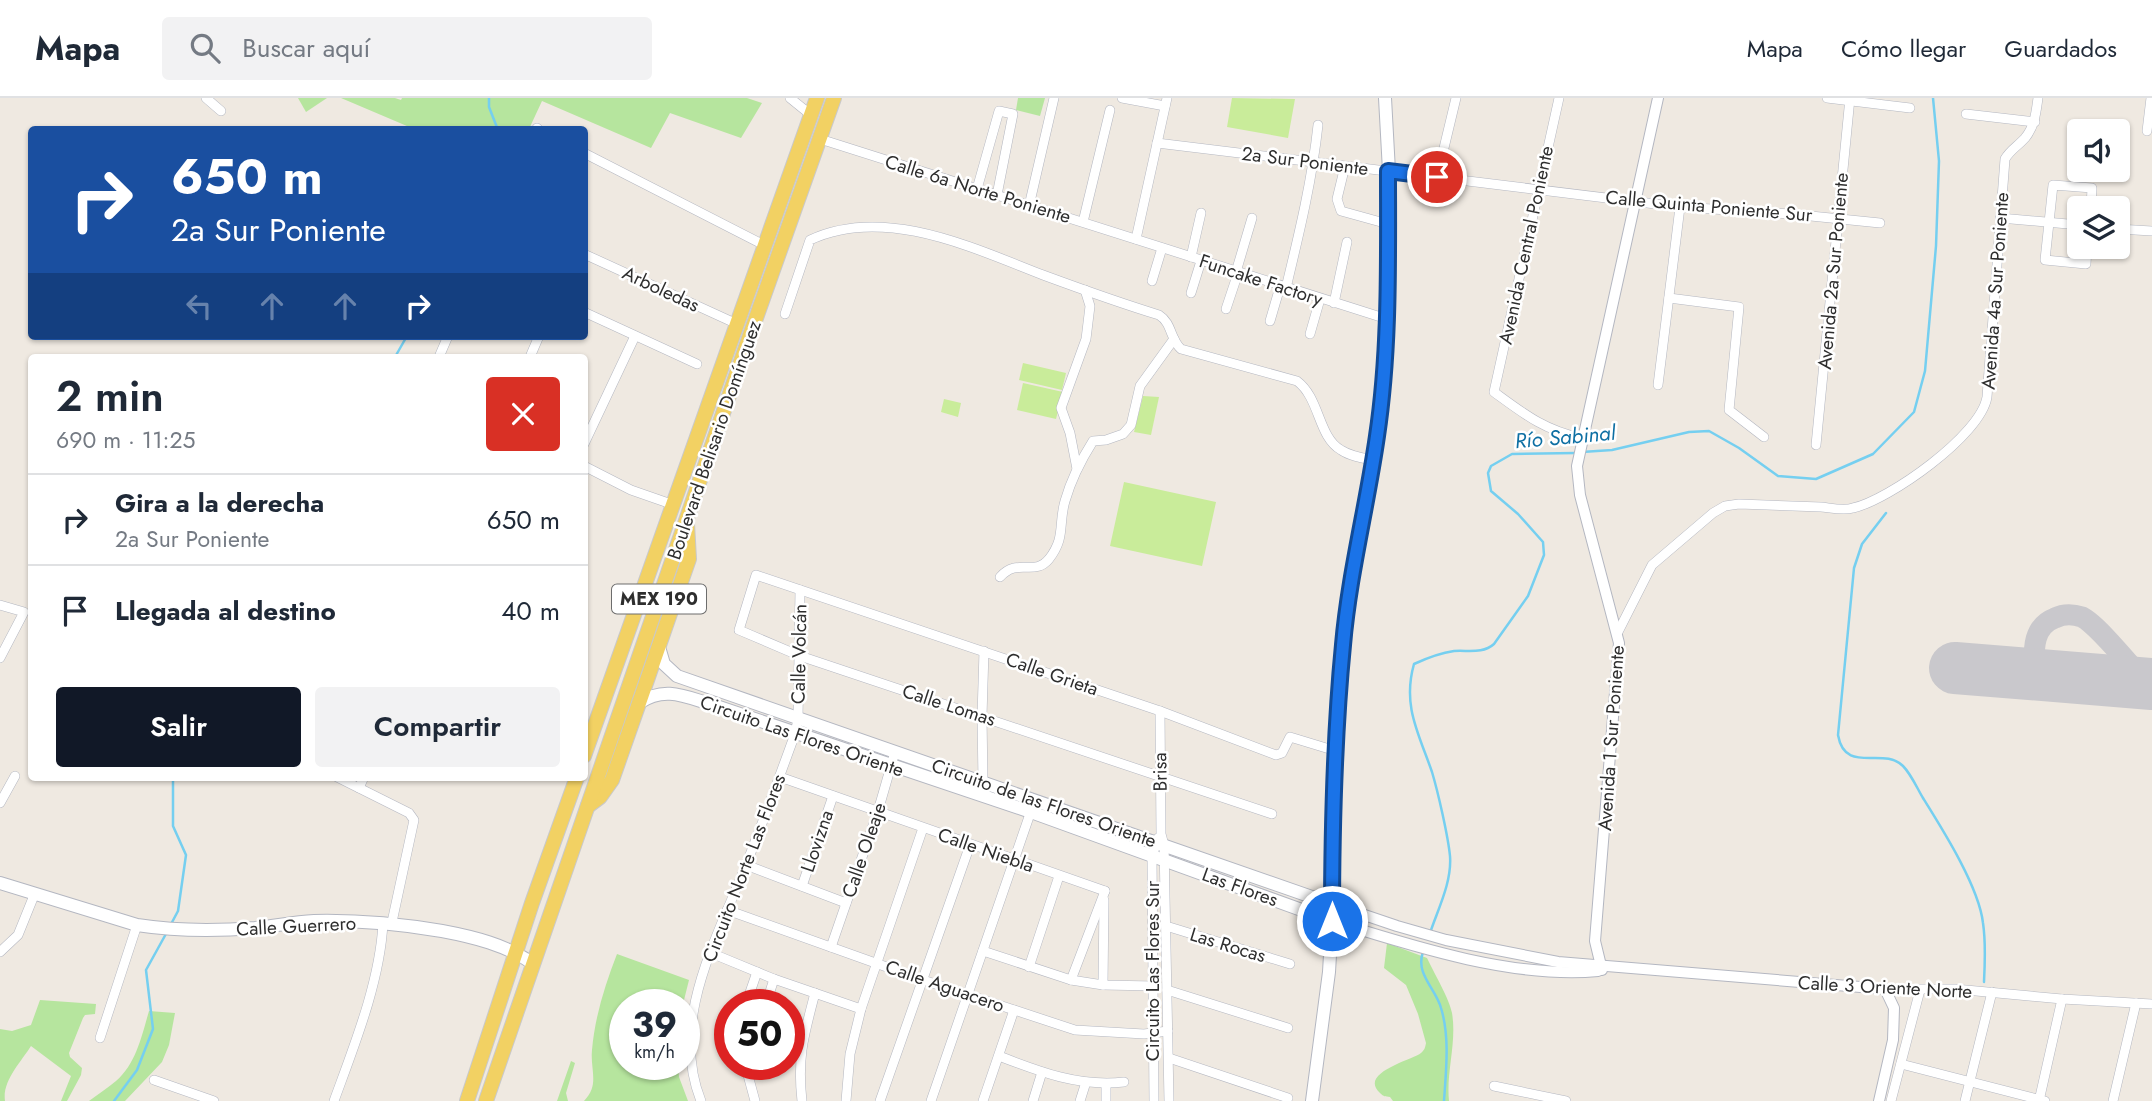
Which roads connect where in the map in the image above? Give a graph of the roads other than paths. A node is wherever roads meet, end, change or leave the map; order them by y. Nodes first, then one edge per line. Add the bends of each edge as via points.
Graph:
1 (206, 98) edge
2 (790, 98) edge
3 (817, 98) edge
4 (834, 98) edge
5 (1054, 98) edge
6 (1122, 98) edge
7 (1385, 98) edge
8 (1456, 98) edge
9 (1559, 98) edge
10 (1657, 98) edge
11 (1827, 98) edge
12 (2038, 98) edge
13 (2151, 98) edge
14 (1850, 99) edge
15 (1166, 102) edge
16 (1910, 108) dead end
17 (221, 110) dead end
18 (1110, 110) dead end
19 (1966, 114) dead end
20 (811, 115) junction
21 (2035, 122) junction
22 (1318, 125) dead end
23 (2147, 131) dead end
24 (820, 139) junction
25 (1157, 143) junction
26 (989, 147) junction
27 (1006, 151) junction
28 (588, 155) edge
29 (1314, 163) junction
30 (1345, 166) junction
31 (1388, 171) junction
32 (1437, 177) junction
33 (1537, 188) junction
34 (977, 189) junction
35 (997, 195) junction
36 (2092, 196) edge
37 (1634, 201) junction
38 (1029, 206) junction
39 (1680, 207) junction
40 (1201, 213) dead end
41 (1252, 218) dead end
42 (2000, 218) junction
43 (1837, 219) junction
44 (1083, 222) junction
45 (1880, 223) dead end
46 (2049, 223) junction
47 (1388, 224) junction
48 (2067, 224) edge
49 (2130, 230) edge
50 (2152, 231) edge
51 (1136, 239) junction
52 (1347, 242) dead end
53 (764, 245) junction
54 (1162, 248) junction
55 (588, 256) edge
56 (1191, 257) junction
57 (2086, 259) edge
58 (1201, 261) junction
59 (1237, 273) junction
60 (1152, 281) dead end
61 (1283, 287) junction
62 (1085, 290) junction
63 (1191, 293) dead end
64 (1669, 298) junction
65 (1320, 299) junction
66 (1334, 303) junction
67 (1226, 309) dead end
68 (588, 314) edge
69 (785, 314) dead end
70 (1387, 319) junction
71 (1270, 321) dead end
72 (737, 324) junction
73 (1310, 334) dead end
74 (635, 336) junction
75 (1174, 339) junction
76 (697, 364) dead end
77 (1658, 385) dead end
78 (588, 436) edge
79 (1764, 437) dead end
80 (1581, 440) junction
81 (1816, 445) dead end
82 (1373, 460) junction
83 (588, 468) edge
84 (1077, 469) junction
85 (676, 499) junction
86 (693, 499) junction
87 (687, 517) junction
88 (1000, 577) dead end
89 (800, 590) junction
90 (0, 605) edge
91 (738, 630) joint
92 (1618, 632) junction
93 (659, 647) junction
94 (984, 651) junction
95 (2, 652) edge
96 (800, 656) junction
97 (639, 703) junction
98 (1160, 711) junction
99 (982, 716) junction
100 (799, 719) junction
101 (795, 734) junction
102 (588, 745) edge
103 (1336, 751) junction
104 (895, 752) junction
105 (891, 767) junction
106 (15, 776) dead end
107 (780, 777) junction
108 (1160, 777) junction
109 (345, 781) edge
110 (362, 781) edge
111 (576, 781) edge
112 (983, 782) junction
113 (359, 788) junction
114 (833, 796) junction
115 (0, 803) edge
116 (1033, 806) junction
117 (587, 807) junction
118 (878, 811) junction
119 (1272, 814) dead end
120 (923, 828) junction
121 (1160, 840) junction
122 (970, 845) junction
123 (1158, 858) junction
124 (1014, 859) junction
125 (746, 865) junction
126 (1059, 876) junction
127 (0, 883) edge
128 (802, 886) junction
129 (1104, 891) junction
130 (35, 893) junction
131 (846, 903) junction
132 (1332, 904) junction
133 (727, 910) junction
134 (1332, 921) junction
135 (388, 923) junction
136 (137, 925) junction
137 (1166, 926) junction
138 (1446, 940) joint
139 (831, 947) junction
140 (983, 951) junction
141 (0, 952) edge
142 (516, 953) junction
143 (711, 953) junction
144 (1444, 953) joint
145 (1525, 956) junction
146 (877, 963) junction
147 (532, 964) junction
148 (1290, 964) dead end
149 (1029, 967) junction
150 (1601, 968) junction
151 (1524, 969) junction
152 (757, 972) junction
153 (775, 979) junction
154 (923, 980) junction
155 (1071, 980) junction
156 (1102, 985) junction
157 (1154, 986) junction
158 (751, 989) edge
159 (771, 989) edge
160 (1885, 989) junction
161 (1167, 990) junction
162 (1920, 990) junction
163 (1992, 992) junction
164 (815, 993) junction
165 (967, 995) junction
166 (2062, 999) junction
167 (2136, 1003) junction
168 (2152, 1004) edge
169 (861, 1009) junction
170 (1014, 1010) junction
171 (1288, 1028) dead end
172 (1168, 1031) junction
173 (1153, 1032) junction
174 (100, 1038) dead end
175 (999, 1056) junction
176 (1169, 1058) junction
177 (1901, 1064) junction
178 (1042, 1072) junction
179 (154, 1080) dead end
180 (749, 1080) edge
181 (1970, 1081) junction
182 (1086, 1082) junction
183 (1124, 1082) dead end
184 (1106, 1084) junction
185 (1494, 1086) dead end
186 (1288, 1097) dead end
187 (198, 1098) edge
188 (214, 1101) edge
189 (334, 1101) edge
190 (467, 1101) edge
191 (486, 1101) edge
192 (701, 1101) edge
193 (755, 1101) edge
194 (802, 1101) edge
195 (846, 1101) edge
196 (880, 1101) edge
197 (931, 1101) edge
198 (983, 1101) edge
199 (1033, 1101) edge
200 (1080, 1101) edge
201 (1106, 1101) edge
202 (1153, 1101) edge
203 (1169, 1101) edge
204 (1312, 1101) edge
205 (1566, 1101) edge
206 (1879, 1101) edge
207 (1891, 1101) edge
208 (1965, 1101) edge
209 (2041, 1101) edge
210 (2113, 1101) edge

1 - 17 street
2 - 20 street
3 - 20 main road, Boulevard Belisario Domínguez / MEX 190
4 - 24 main road, Boulevard Belisario Domínguez / MEX 190
5 - 38 street
6 - 15 street
7 - 31 main road
8 - 32 street
9 - 33 street, Avenida Central Poniente
10 - 37 street, Avenida 1 Sur Poniente
11 - 14 street
12 - 21 street
13 - 23 street
14 - 16 street
14 - 43 street, Avenida 2a Sur Poniente
15 - 25 street
18 - 44 street
19 - 21 street
20 - 53 main road, Boulevard Belisario Domínguez / MEX 190
21 - 42 street, Avenida 4a Sur Poniente via 2005,159
22 - 29 street
24 - 34 street, Calle 6a Norte Poniente
24 - 86 main road, Boulevard Belisario Domínguez / MEX 190
25 - 29 street, 2a Sur Poniente
25 - 51 street
26 - 27 street
26 - 27 street via 999,111 1013,114
26 - 34 street
27 - 35 street
28 - 53 street
29 - 30 street, 2a Sur Poniente
29 - 61 street
30 - 31 street, 2a Sur Poniente
30 - 47 street via 1337,199 1341,211
31 - 32 street, 2a Sur Poniente
31 - 47 main road
32 - 33 street, 2a Sur Poniente
33 - 37 street, Calle Quinta Poniente Sur
33 - 80 street, Avenida Central Poniente via 1494,392 1535,423
34 - 35 street, Calle 6a Norte Poniente
35 - 38 street, Calle 6a Norte Poniente
36 - 46 street via 2092,188 2053,185
37 - 39 street, Calle Quinta Poniente Sur
37 - 80 street, Avenida 1 Sur Poniente
38 - 44 street, Calle 6a Norte Poniente
39 - 43 street, Calle Quinta Poniente Sur
39 - 64 street
40 - 56 street
41 - 59 street
42 - 46 street
42 - 92 street, Avenida 4a Sur Poniente via 1986,403 1966,434 1888,494 1852,509 1725,506 1652,565
43 - 45 street, Calle Quinta Poniente Sur
43 - 81 street, Avenida 2a Sur Poniente
44 - 51 street, Calle 6a Norte Poniente
46 - 48 street
46 - 57 street via 2045,260 2086,264
47 - 70 main road
49 - 50 street
51 - 54 street, Funcake Factory
52 - 66 street
53 - 72 main road, Boulevard Belisario Domínguez / MEX 190
54 - 56 street, Funcake Factory
54 - 60 street
55 - 72 street, Arboledas
56 - 58 street, Funcake Factory
58 - 59 street, Funcake Factory
58 - 63 street
59 - 61 street, Funcake Factory
59 - 67 street
61 - 65 street, Funcake Factory
61 - 71 street
62 - 69 street via 962,244 915,232 852,228 810,240
62 - 75 street via 1159,315
62 - 84 street via 1090,306 1086,339 1061,408
64 - 77 street
64 - 79 street via 1739,307 1729,410
65 - 66 street, Funcake Factory
65 - 73 street
66 - 70 street, Funcake Factory
68 - 74 street
70 - 82 main road
72 - 85 main road, Boulevard Belisario Domínguez / MEX 190
74 - 76 street
74 - 78 street
75 - 82 street via 1178,347 1195,355 1297,381 1310,394 1332,443
75 - 84 street via 1140,386 1131,425 1123,434 1093,441
80 - 92 street, Avenida 1 Sur Poniente via 1577,466 1580,495
82 - 103 main road via 1353,564
83 - 85 street via 631,489
84 - 88 street via 1062,511 1061,539 1048,561 1040,566 1014,566
85 - 86 main road
85 - 102 main road, Boulevard Belisario Domínguez / MEX 190
86 - 87 main road, Boulevard Belisario Domínguez / MEX 190
87 - 93 main road via 689,559
87 - 117 main road, Boulevard Belisario Domínguez / MEX 190
89 - 91 street, Calle Grieta via 756,575
89 - 94 street, Calle Grieta
89 - 96 street, Calle Volcán
90 - 95 street via 24,612
91 - 96 street, Calle Lomas
92 - 150 street, Avenida 1 Sur Poniente via 1595,942
93 - 97 main road
93 - 100 main road, Circuito de las Flores Oriente via 664,664 677,676
94 - 98 street, Calle Grieta
94 - 99 street
96 - 99 street, Calle Lomas
96 - 100 street, Calle Volcán
97 - 101 main road, Circuito Las Flores Oriente via 655,694 672,693
97 - 117 main road via 612,780
98 - 103 street, Calle Grieta via 1276,755 1282,753 1290,737
98 - 108 street, Brisa
99 - 108 street, Calle Lomas
99 - 112 street
100 - 101 street, Circuito Norte Las Flores
100 - 104 main road, Circuito de las Flores Oriente
101 - 105 main road, Circuito Las Flores Oriente
101 - 107 street, Circuito Norte Las Flores
103 - 132 main road
104 - 105 street, Calle Oleaje
104 - 112 main road, Circuito de las Flores Oriente
105 - 116 main road, Circuito Las Flores Oriente
105 - 118 street, Calle Oleaje
106 - 115 street
107 - 114 street, Calle Niebla
107 - 125 street, Circuito Norte Las Flores
108 - 119 street, Calle Lomas
108 - 121 street, Brisa
109 - 113 street
110 - 113 street
111 - 142 main road
112 - 116 main road, Circuito de las Flores Oriente
113 - 135 street via 409,813 414,820
114 - 118 street, Calle Niebla
114 - 128 street, Llovizna
116 - 121 main road, Circuito de las Flores Oriente
116 - 123 main road, Circuito Las Flores Oriente
116 - 124 street
117 - 147 main road, Boulevard Belisario Domínguez / MEX 190
118 - 120 street, Calle Niebla
118 - 131 street, Calle Oleaje
120 - 122 street, Calle Niebla
120 - 146 street
121 - 123 street, Circuito Las Flores Sur
121 - 132 main road, Circuito de las Flores Oriente
122 - 124 street, Calle Niebla
122 - 154 street
123 - 134 main road, Las Flores
123 - 137 street
123 - 157 street, Circuito Las Flores Sur
124 - 126 street, Calle Niebla
124 - 140 street
125 - 128 street
125 - 133 street, Circuito Norte Las Flores
126 - 129 street, Calle Niebla
126 - 149 street
127 - 130 main road, Calle Guerrero
128 - 131 street
129 - 155 street
129 - 156 street
130 - 136 main road, Calle Guerrero
130 - 141 street via 18,935
131 - 139 street, Calle Oleaje
132 - 134 main road
132 - 138 street, Circuito de las Flores Oriente
133 - 139 street, Calle Aguacero
133 - 143 street, Circuito Norte Las Flores
134 - 144 street, Las Flores
134 - 204 main road
135 - 136 main road, Calle Guerrero via 313,921 178,930
135 - 142 main road, Calle Guerrero via 468,936
135 - 189 street
136 - 174 street
137 - 148 street, Las Rocas
137 - 161 street
138 - 145 street, Calle 3 Oriente Norte
139 - 146 street, Calle Aguacero
140 - 149 street
140 - 165 street
142 - 147 main road, Calle Guerrero
142 - 190 main road
143 - 152 street
143 - 192 street, Circuito Norte Las Flores via 697,991 689,1047
144 - 151 street, Calle 3 Oriente Norte
145 - 150 street, Calle 3 Oriente Norte
145 - 151 street
146 - 154 street, Calle Aguacero
146 - 169 street
147 - 191 main road, Boulevard Belisario Domínguez / MEX 190
149 - 155 street
150 - 151 street, Calle 3 Oriente Norte via 1573,973
150 - 160 street, Calle 3 Oriente Norte
152 - 153 street
152 - 158 street
153 - 159 street
153 - 164 street
154 - 165 street, Calle Aguacero
154 - 196 street
155 - 156 street
156 - 157 street
157 - 173 street, Circuito Las Flores Sur
160 - 162 street, Calle 3 Oriente Norte
160 - 206 street via 1894,1008 1893,1040
161 - 171 street
161 - 172 street
162 - 163 street, Calle 3 Oriente Norte
162 - 177 street
163 - 166 street, Calle 3 Oriente Norte
163 - 181 street
164 - 169 street
164 - 194 street via 801,1049
165 - 170 street, Calle Aguacero
165 - 197 street
166 - 167 street, Calle 3 Oriente Norte
166 - 209 street
167 - 168 street, Calle 3 Oriente Norte
167 - 210 street
169 - 195 street via 850,1054
170 - 173 street, Calle Aguacero via 1075,1030
170 - 175 street
172 - 173 street, Calle Aguacero
172 - 176 street
173 - 202 street, Circuito Las Flores Sur
175 - 178 street
175 - 198 street
176 - 186 street
176 - 203 street
177 - 181 street
177 - 207 street
178 - 182 street
178 - 199 street
179 - 187 street
180 - 193 street
181 - 208 street
181 - 209 street
182 - 184 street
182 - 200 street
183 - 184 street
184 - 201 street
185 - 205 street
187 - 188 street

